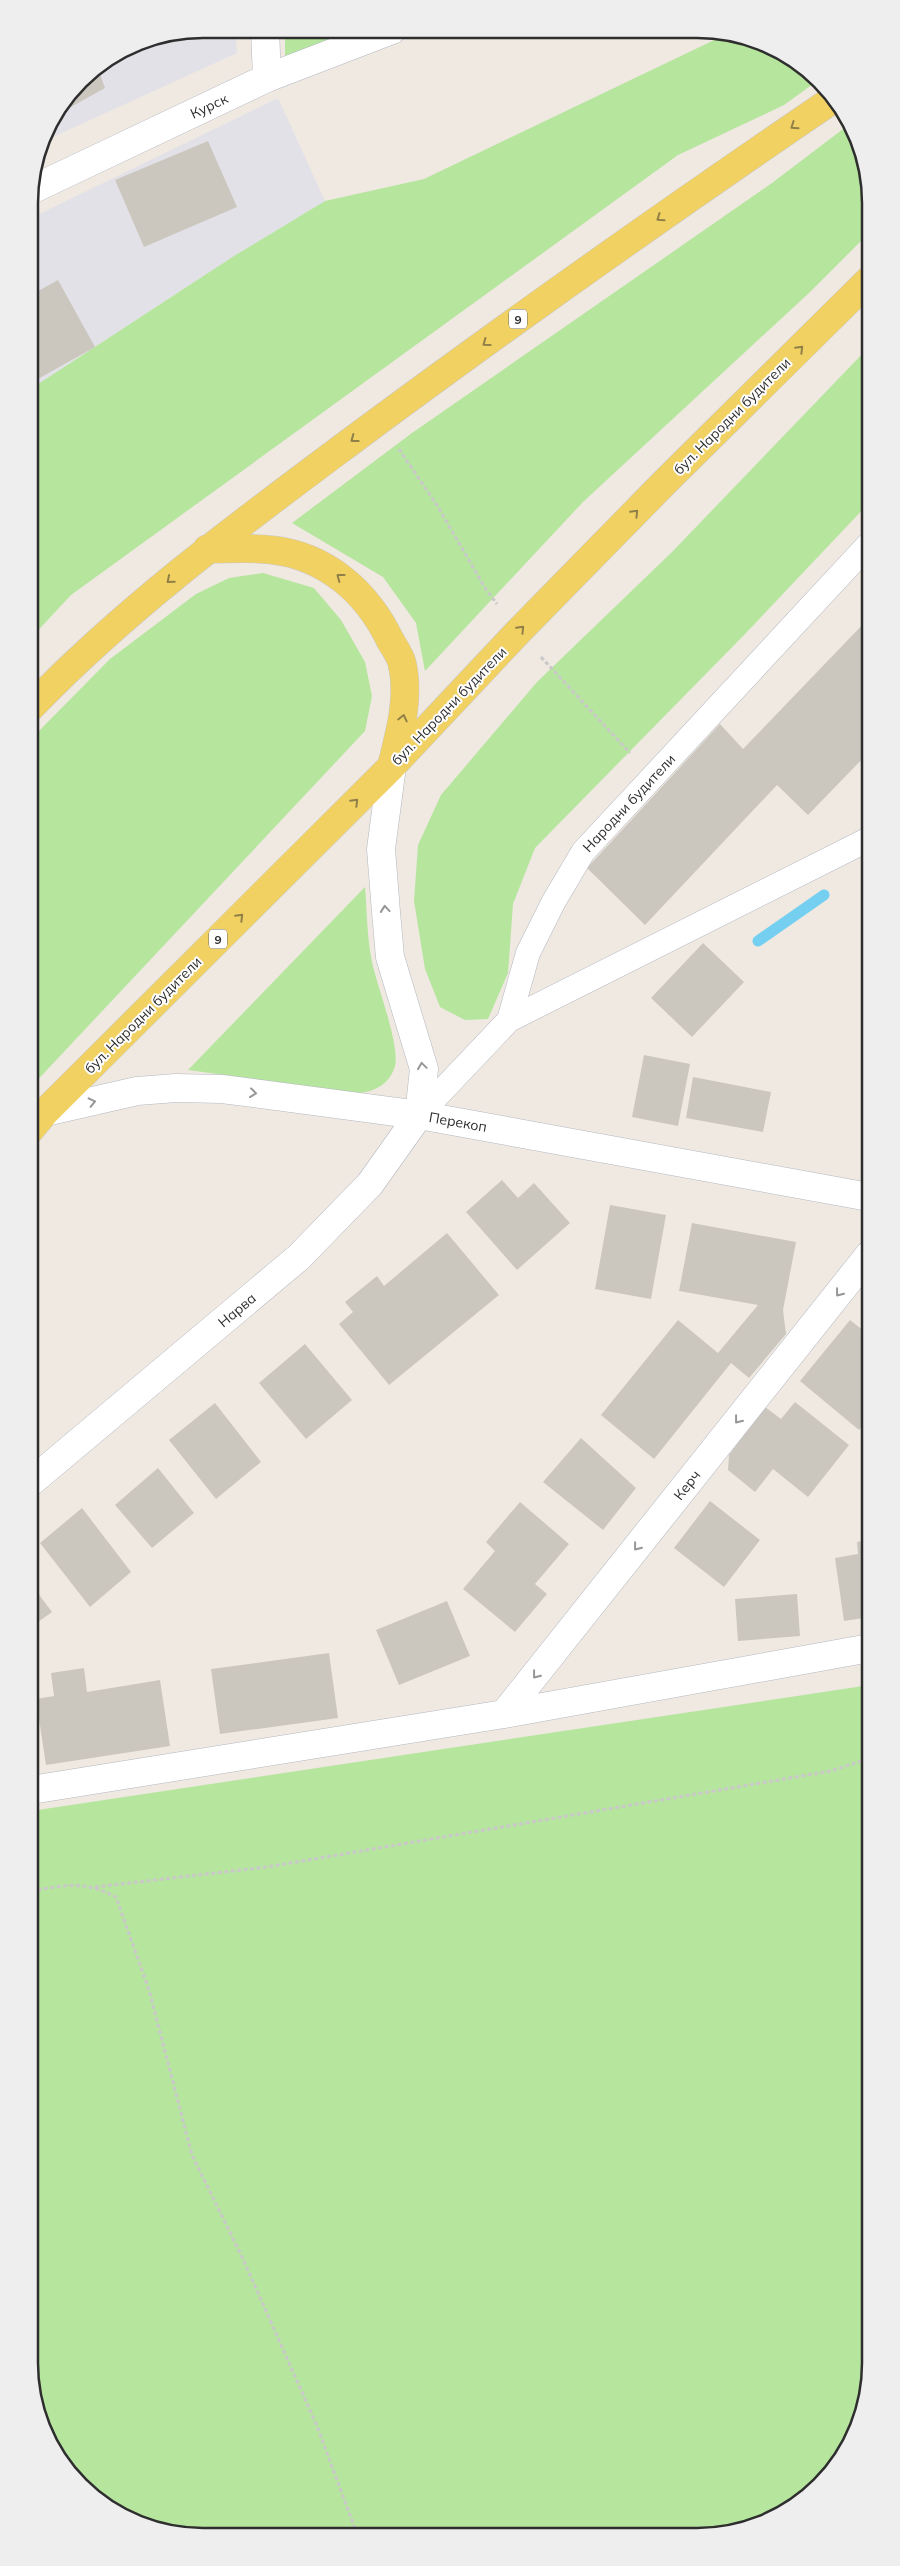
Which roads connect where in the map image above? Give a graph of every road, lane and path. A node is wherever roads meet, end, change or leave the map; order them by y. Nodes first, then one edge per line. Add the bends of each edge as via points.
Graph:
1 (265, 38) edge
2 (371, 38) edge
3 (267, 78) junction
4 (828, 102) edge
5 (39, 186) edge
6 (862, 288) edge
7 (207, 549) junction
8 (862, 551) edge
9 (38, 700) edge
10 (392, 766) junction
11 (862, 843) edge
12 (509, 1020) junction
13 (419, 1114) junction
14 (38, 1121) edge
15 (862, 1197) edge
16 (862, 1264) edge
17 (38, 1476) edge
18 (862, 1649) edge
19 (504, 1714) junction
20 (862, 1761) edge
21 (38, 1789) edge
22 (95, 1886) junction
23 (38, 1890) edge
24 (356, 2528) edge

1 - 3 street
2 - 3 street, Курск
3 - 5 street, Курск
4 -> 7 main road, 9 via 612,252
10 -> 6 main road, бул. Народни будители / 9 via 664,483
7 -> 9 main road, 9 via 72,664
10 -> 7 main road via 405,710 402,663 366,599 338,575 306,558 272,550
8 - 12 lane, Народни будители via 583,852 554,900 528,953
13 -> 10 street via 424,1069 390,957 381,850
14 -> 10 main road, бул. Народни будители / 9
11 - 12 lane
12 - 13 lane, Народни будители
14 -> 13 street, Перекоп via 137,1091 176,1088 222,1089
13 - 15 street, Перекоп
13 - 17 street, Нарва via 370,1184 299,1257
16 -> 19 street, Керч
18 - 19 street
19 - 21 street
20 - 22 path via 831,1772 267,1867
22 - 23 path via 70,1885
22 - 24 path via 116,1897 149,1990 192,2155 317,2426

